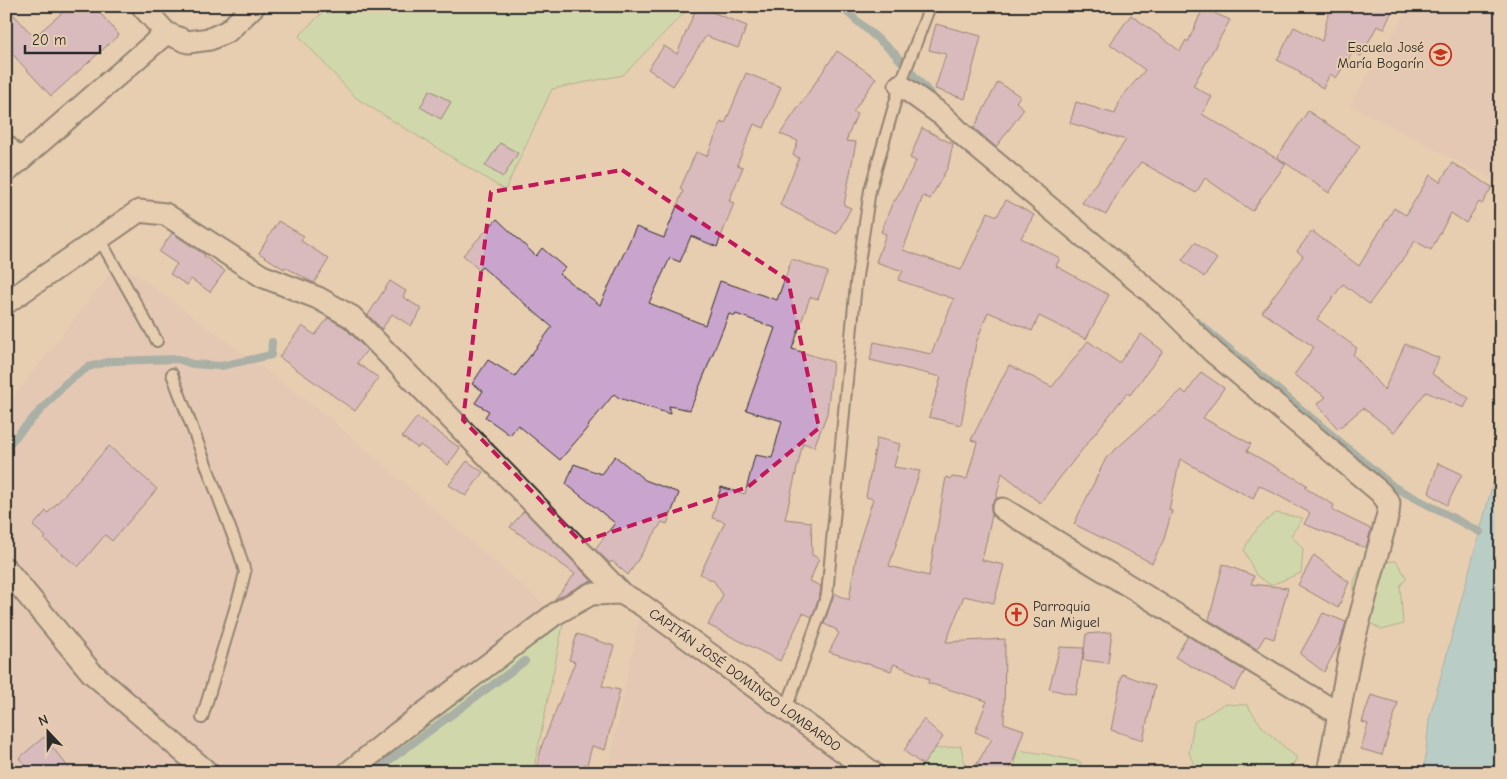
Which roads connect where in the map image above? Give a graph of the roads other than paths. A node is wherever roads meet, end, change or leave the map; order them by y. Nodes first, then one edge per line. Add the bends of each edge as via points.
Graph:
1 (142, 6) edge
2 (254, 6) edge
3 (930, 6) edge
4 (166, 33) junction
5 (900, 85) junction
6 (11, 159) edge
7 (99, 238) junction
8 (6, 303) edge
9 (157, 341) dead end
10 (172, 374) dead end
11 (1003, 509) dead end
12 (6, 569) edge
13 (622, 593) junction
14 (786, 710) junction
15 (1339, 714) junction
16 (202, 718) dead end
17 (208, 773) edge
18 (348, 773) edge
19 (872, 773) edge
20 (1328, 773) edge

1 - 4 street
2 - 4 street via 228,30 210,40 188,42
3 - 5 lane
4 - 6 street
5 - 14 lane via 870,190 856,283 827,595
5 - 15 street via 942,116 1165,304 1213,352 1389,503 1350,654
7 - 8 street, CAPITÁN JOSÉ DOMINGO LOMBARDO
7 - 9 lane
7 - 13 street, CAPITÁN JOSÉ DOMINGO LOMBARDO via 139,211 164,214 262,276 318,298 352,317
10 - 16 lane via 245,572
11 - 15 street
12 - 17 street via 91,672
13 - 14 street, CAPITÁN JOSÉ DOMINGO LOMBARDO
13 - 18 street via 591,594 555,614
14 - 19 street, CAPITÁN JOSÉ DOMINGO LOMBARDO
15 - 20 street

